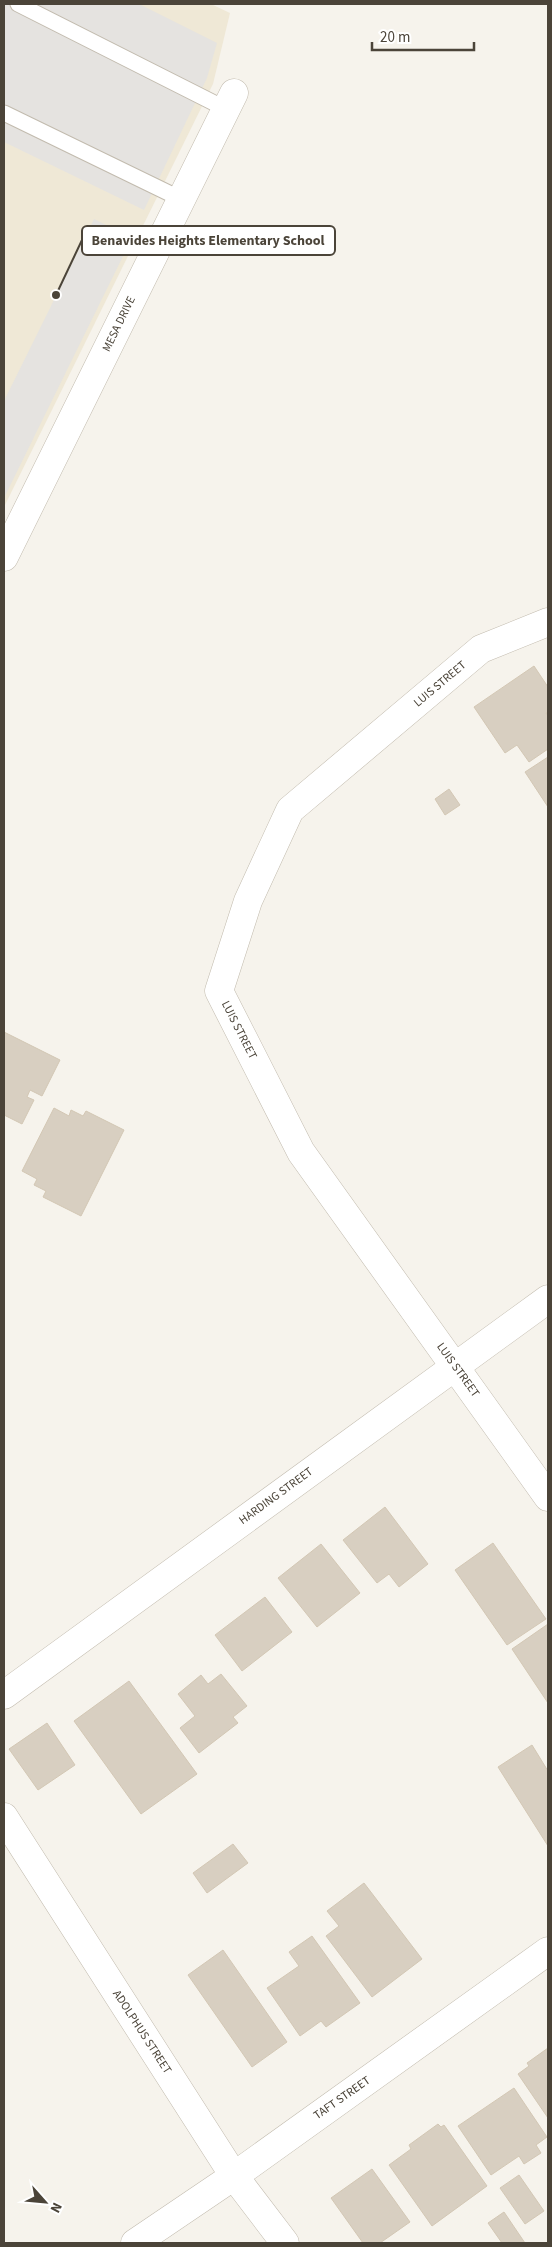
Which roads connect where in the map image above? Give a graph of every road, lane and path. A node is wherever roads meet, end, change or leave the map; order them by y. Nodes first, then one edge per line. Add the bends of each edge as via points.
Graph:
1 (18, 4) edge
2 (230, 101) joint
3 (4, 113) edge
4 (181, 199) junction
5 (4, 556) edge
6 (548, 622) edge
7 (548, 1299) edge
8 (454, 1366) junction
9 (548, 1497) edge
10 (4, 1695) edge
11 (4, 1817) edge
12 (548, 1952) edge
13 (234, 2176) junction
14 (135, 2243) edge
15 (285, 2243) edge

1 - 2 lane
2 - 4 street, MESA DRIVE
3 - 4 lane
4 - 5 street, MESA DRIVE
6 - 8 street, LUIS STREET via 481,650 290,810 248,901 219,992 301,1152
7 - 8 street, HARDING STREET
8 - 9 street, LUIS STREET
8 - 10 street, HARDING STREET
11 - 13 street, ADOLPHUS STREET
12 - 13 street, TAFT STREET
13 - 14 street, TAFT STREET
13 - 15 street, ADOLPHUS STREET

